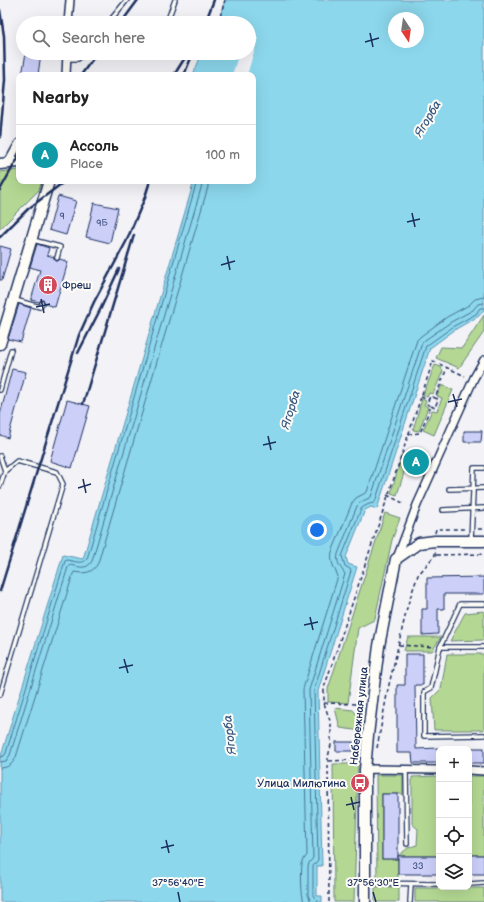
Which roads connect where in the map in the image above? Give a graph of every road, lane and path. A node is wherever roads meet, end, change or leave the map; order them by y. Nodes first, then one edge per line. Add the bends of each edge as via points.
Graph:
1 (70, 0) edge
2 (127, 0) edge
3 (175, 0) edge
4 (225, 0) edge
5 (69, 16) edge
6 (114, 16) edge
7 (169, 16) edge
8 (220, 16) edge
9 (67, 60) edge
10 (66, 72) edge
11 (16, 147) edge
12 (16, 162) edge
13 (4, 164) edge
14 (48, 184) edge
15 (32, 240) junction
16 (57, 258) dead end
17 (14, 300) junction
18 (42, 303) dead end
19 (4, 320) edge
20 (0, 344) edge
21 (11, 350) dead end
22 (484, 360) edge
23 (447, 368) junction
24 (2, 375) edge
25 (465, 376) dead end
26 (0, 390) edge
27 (421, 397) junction
28 (435, 398) junction
29 (429, 400) junction
30 (431, 406) junction
31 (408, 434) junction
32 (0, 456) edge
33 (484, 468) edge
34 (5, 471) junction
35 (0, 486) edge
36 (449, 488) dead end
37 (484, 488) edge
38 (473, 489) junction
39 (387, 495) junction
40 (405, 504) dead end
41 (484, 508) edge
42 (472, 509) junction
43 (443, 510) dead end
44 (471, 541) junction
45 (484, 541) edge
46 (484, 554) edge
47 (435, 555) dead end
48 (396, 559) junction
49 (418, 575) dead end
50 (484, 604) edge
51 (399, 645) junction
52 (440, 647) junction
53 (484, 647) edge
54 (0, 695) edge
55 (324, 703) junction
56 (356, 704) dead end
57 (484, 735) edge
58 (376, 752) dead end
59 (329, 760) junction
60 (351, 760) dead end
61 (365, 770) junction
62 (406, 770) junction
63 (436, 770) edge
64 (472, 770) edge
65 (484, 770) edge
66 (407, 844) dead end
67 (365, 883) junction
68 (410, 884) junction
69 (436, 884) edge
70 (472, 884) edge
71 (484, 884) edge
72 (329, 902) edge
73 (365, 902) edge
74 (410, 902) edge

1 - 5 street
2 - 6 lane
3 - 7 lane
4 - 8 path
9 - 10 street
11 - 13 street
12 - 13 main road
14 - 15 main road
15 - 16 lane via 60,247
15 - 17 main road
17 - 18 lane via 40,307
17 - 19 main road
19 - 20 main road
21 - 24 lane
22 - 48 street via 416,505
23 - 25 path
23 - 27 path via 433,361
23 - 28 path
24 - 26 lane
27 - 29 path
27 - 31 path
28 - 29 path via 430,396
28 - 30 path via 438,399 435,408
29 - 30 path via 427,404
30 - 31 path via 420,433
31 - 39 path
32 - 34 lane
33 - 38 lane via 474,468
34 - 35 lane
34 - 54 lane via 17,461 57,472 63,484
36 - 38 lane
37 - 38 lane
38 - 42 lane
39 - 40 path
39 - 55 path via 324,688
41 - 42 lane
42 - 43 lane
42 - 44 lane
44 - 45 main road
44 - 48 main road via 419,542
46 - 47 path
48 - 61 main road, Набережная улица via 379,646
49 - 51 path via 408,604
50 - 52 lane via 460,604
51 - 52 path
51 - 58 path
52 - 53 lane
52 - 57 lane via 431,688 424,692 424,736
55 - 56 path
55 - 59 path via 331,724
59 - 60 path
59 - 72 path
61 - 62 street
61 - 67 main road, Набережная улица
62 - 63 street
62 - 66 lane
64 - 65 street
67 - 68 lane
67 - 73 main road, Набережная улица
68 - 69 lane
68 - 74 lane
70 - 71 lane

